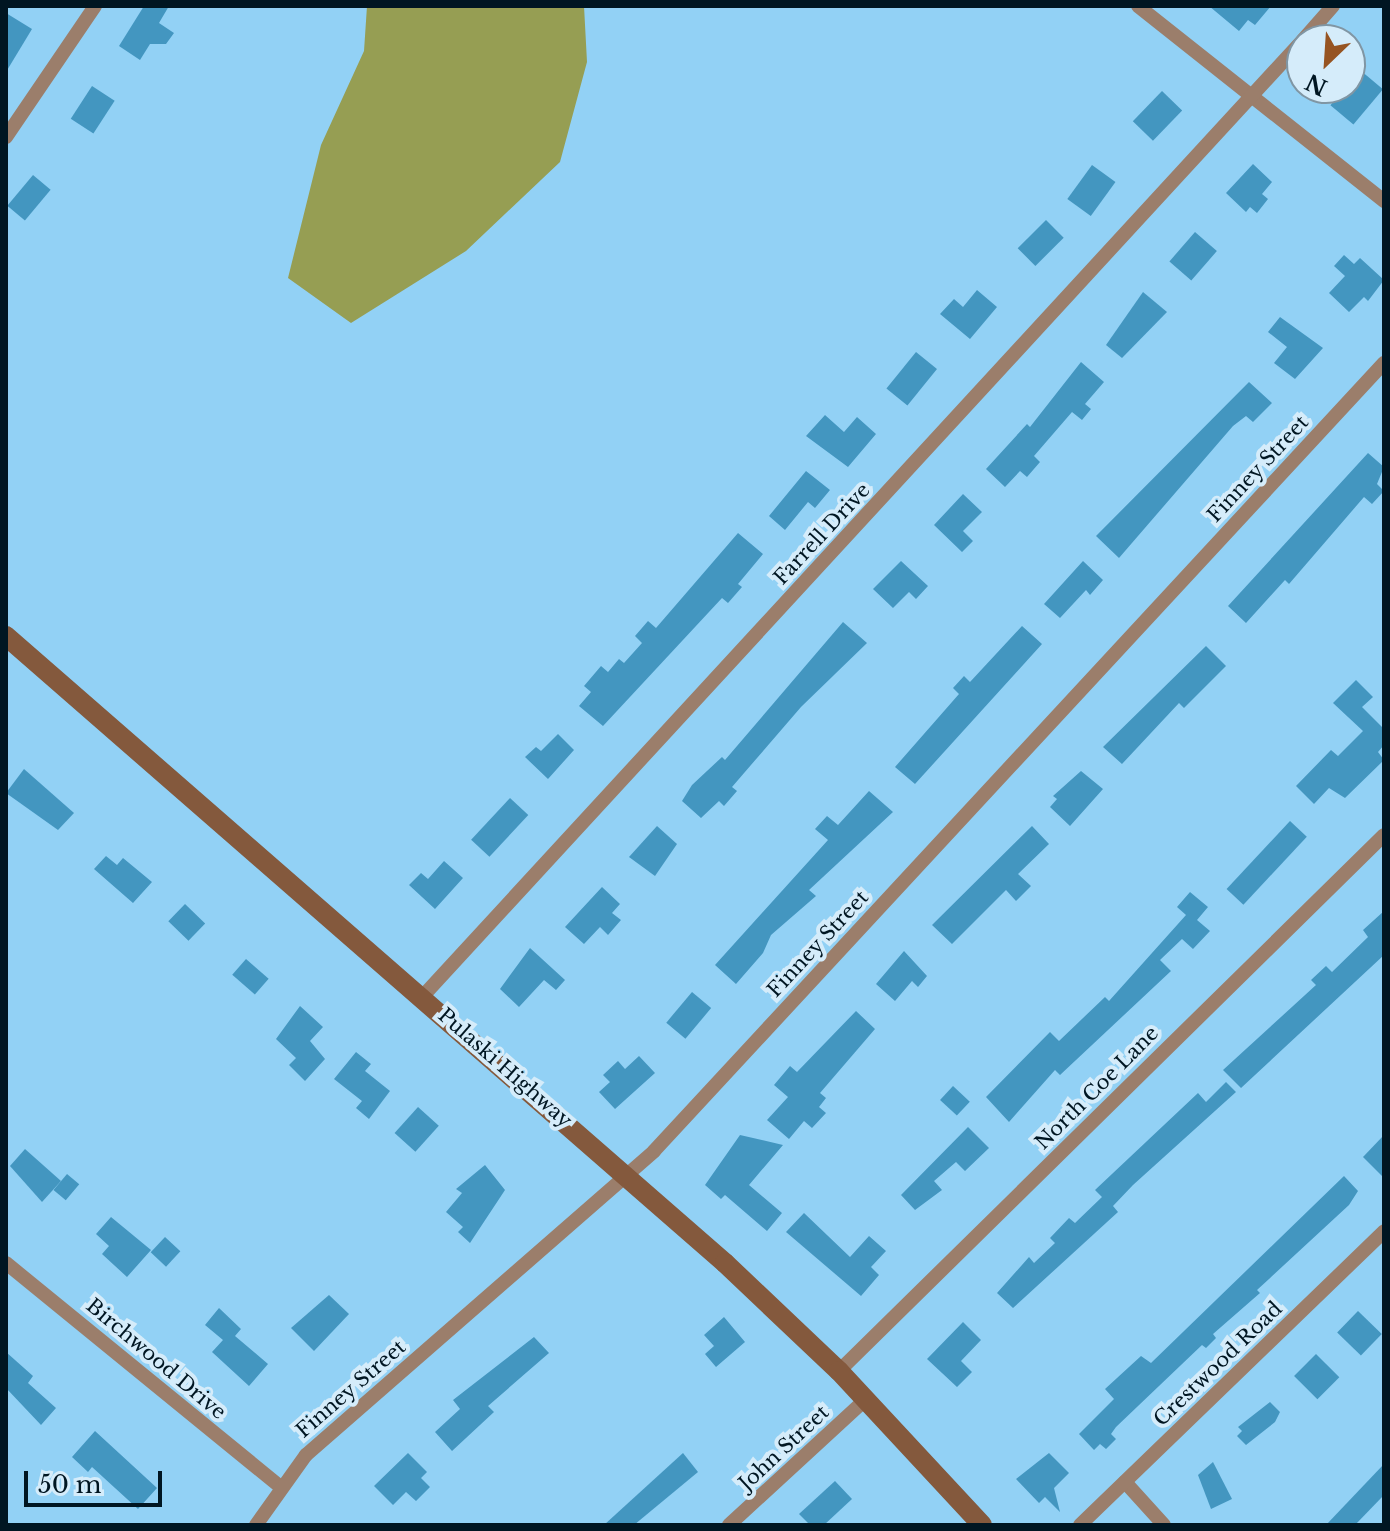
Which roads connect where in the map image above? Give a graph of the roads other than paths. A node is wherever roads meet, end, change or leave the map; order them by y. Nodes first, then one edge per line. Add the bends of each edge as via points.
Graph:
1 (95, 6) edge
2 (1138, 6) edge
3 (1333, 6) edge
4 (1317, 24) edge
5 (1286, 59) edge
6 (1250, 100) junction
7 (6, 137) edge
8 (1384, 201) edge
9 (1384, 363) edge
10 (6, 636) edge
11 (1384, 835) edge
12 (423, 996) junction
13 (628, 1176) junction
14 (1384, 1231) edge
15 (6, 1263) edge
16 (839, 1371) junction
17 (866, 1399) junction
18 (1125, 1482) junction
19 (279, 1486) junction
20 (256, 1525) edge
21 (729, 1525) edge
22 (982, 1525) edge
23 (1080, 1525) edge
24 (1164, 1525) edge

1 - 7 street
2 - 6 street
3 - 4 street, Farrell Drive
5 - 6 street, Farrell Drive
6 - 8 street
6 - 12 street, Farrell Drive
9 - 13 street, Finney Street
10 - 12 main road, Pulaski Highway
11 - 16 street, North Coe Lane
12 - 13 main road, Pulaski Highway
13 - 16 main road, Pulaski Highway
13 - 19 street, Finney Street via 306,1455
14 - 18 street, Crestwood Road
15 - 19 street, Birchwood Drive
16 - 17 main road, Pulaski Highway
17 - 21 street, John Street
17 - 22 main road, Pulaski Highway
18 - 23 street, Crestwood Road
18 - 24 street
19 - 20 street, Finney Street

